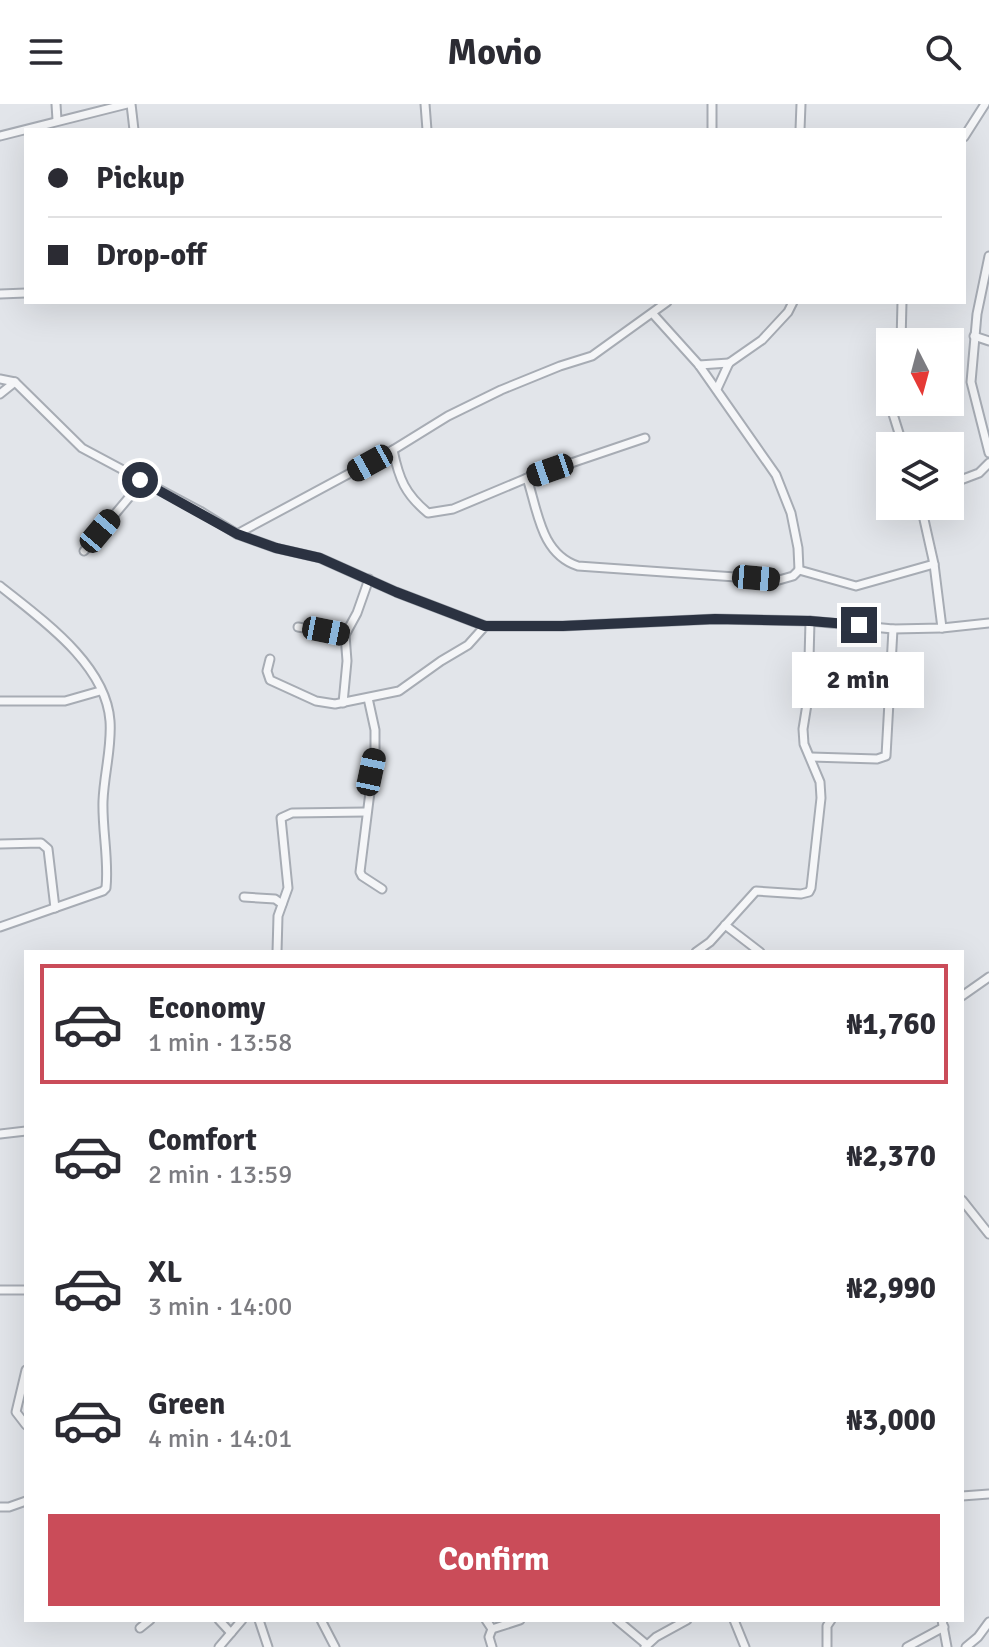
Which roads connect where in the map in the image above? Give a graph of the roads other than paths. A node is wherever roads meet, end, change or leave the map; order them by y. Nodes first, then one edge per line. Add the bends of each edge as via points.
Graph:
1 (56, 104) edge
2 (129, 104) edge
3 (425, 104) edge
4 (712, 104) edge
5 (801, 104) edge
6 (985, 104) edge
7 (57, 120) junction
8 (28, 128) edge
9 (134, 128) edge
10 (427, 128) edge
11 (712, 128) edge
12 (800, 128) edge
13 (24, 129) edge
14 (966, 134) edge
15 (0, 136) edge
16 (989, 256) edge
17 (24, 293) edge
18 (0, 294) edge
19 (665, 304) edge
20 (792, 304) edge
21 (902, 304) edge
22 (653, 314) junction
23 (901, 328) edge
24 (974, 336) junction
25 (989, 341) edge
26 (729, 363) junction
27 (699, 365) junction
28 (0, 379) edge
29 (15, 382) junction
30 (717, 389) junction
31 (0, 394) edge
32 (645, 438) dead end
33 (393, 450) junction
34 (989, 453) edge
35 (989, 463) edge
36 (979, 473) junction
37 (989, 474) edge
38 (527, 478) junction
39 (964, 479) edge
40 (140, 480) junction
41 (924, 520) edge
42 (237, 534) junction
43 (84, 551) dead end
44 (934, 564) junction
45 (799, 570) junction
46 (369, 579) junction
47 (0, 586) edge
48 (810, 621) junction
49 (989, 623) edge
50 (485, 626) junction
51 (298, 627) dead end
52 (942, 628) junction
53 (893, 629) junction
54 (345, 635) junction
55 (270, 659) dead end
56 (100, 691) junction
57 (368, 698) junction
58 (0, 701) edge
59 (343, 703) junction
60 (811, 757) junction
61 (366, 812) junction
62 (0, 844) edge
63 (382, 889) dead end
64 (244, 897) dead end
65 (282, 904) junction
66 (55, 908) junction
67 (725, 925) junction
68 (0, 927) edge
69 (277, 950) edge
70 (698, 950) edge
71 (757, 950) edge
72 (989, 977) edge
73 (964, 995) edge
74 (24, 1131) edge
75 (0, 1134) edge
76 (964, 1203) edge
77 (989, 1234) edge
78 (0, 1290) edge
79 (24, 1290) edge
80 (24, 1380) edge
81 (24, 1422) edge
82 (989, 1494) edge
83 (964, 1496) edge
84 (24, 1502) edge
85 (0, 1507) edge
86 (148, 1622) edge
87 (221, 1622) edge
88 (240, 1622) edge
89 (260, 1622) edge
90 (322, 1622) edge
91 (487, 1622) edge
92 (514, 1622) edge
93 (619, 1622) edge
94 (683, 1622) edge
95 (735, 1622) edge
96 (830, 1622) edge
97 (989, 1622) edge
98 (943, 1623) edge
99 (140, 1628) dead end
100 (492, 1629) junction
101 (231, 1633) junction
102 (656, 1637) junction
103 (646, 1646) edge
104 (219, 1647) edge
105 (268, 1647) edge
106 (335, 1647) edge
107 (492, 1647) edge
108 (663, 1647) edge
109 (745, 1647) edge
110 (827, 1647) edge
111 (907, 1647) edge
112 (947, 1647) edge
113 (966, 1647) edge

1 - 7 street
2 - 7 street
2 - 9 street
3 - 10 street
4 - 11 street
5 - 12 street
6 - 14 street
7 - 8 street
13 - 15 street
16 - 24 street
17 - 18 street
19 - 22 street
20 - 26 street via 762,340
21 - 23 street
22 - 27 street
22 - 33 street via 592,356 501,390
24 - 25 street
24 - 34 street via 971,382
26 - 27 street
26 - 30 street
27 - 30 street
28 - 29 street
29 - 31 street
29 - 40 street via 82,448
30 - 45 street via 776,475 791,513
32 - 38 street
33 - 38 street via 410,498 428,513 453,509
33 - 42 street
35 - 36 street
36 - 37 street
36 - 39 street
38 - 45 street via 541,527 556,555 578,566 779,580
40 - 42 street
40 - 43 street
41 - 44 street
42 - 46 street via 320,558
44 - 45 street via 856,586
44 - 52 street
46 - 50 street
46 - 54 street
47 - 56 street via 76,649
48 - 50 street
48 - 53 street
48 - 60 street via 803,729
49 - 52 street
50 - 57 street via 468,645 399,691
51 - 54 street
52 - 53 street
53 - 60 street via 886,756
54 - 59 street
55 - 59 street via 270,680 316,701
56 - 58 street via 65,701
56 - 66 street via 111,722 103,819 106,888
57 - 59 street
57 - 61 street via 375,752
60 - 67 street via 821,798 809,892 756,891
61 - 63 street via 360,872
61 - 65 street via 292,813 281,818 288,888
62 - 66 street via 41,843 48,849
64 - 65 street
65 - 69 street
66 - 68 street
67 - 70 street
67 - 71 street
72 - 73 street
74 - 75 street
76 - 77 street
78 - 79 street
80 - 81 street via 16,1412
82 - 83 street
84 - 85 street
86 - 99 street
87 - 101 street
88 - 101 street
89 - 105 street
90 - 106 street
91 - 100 street
92 - 100 street
93 - 103 street
94 - 102 street
95 - 109 street
96 - 110 street
97 - 113 street
98 - 111 street
98 - 112 street
100 - 107 street
101 - 104 street
102 - 103 street
102 - 108 street

